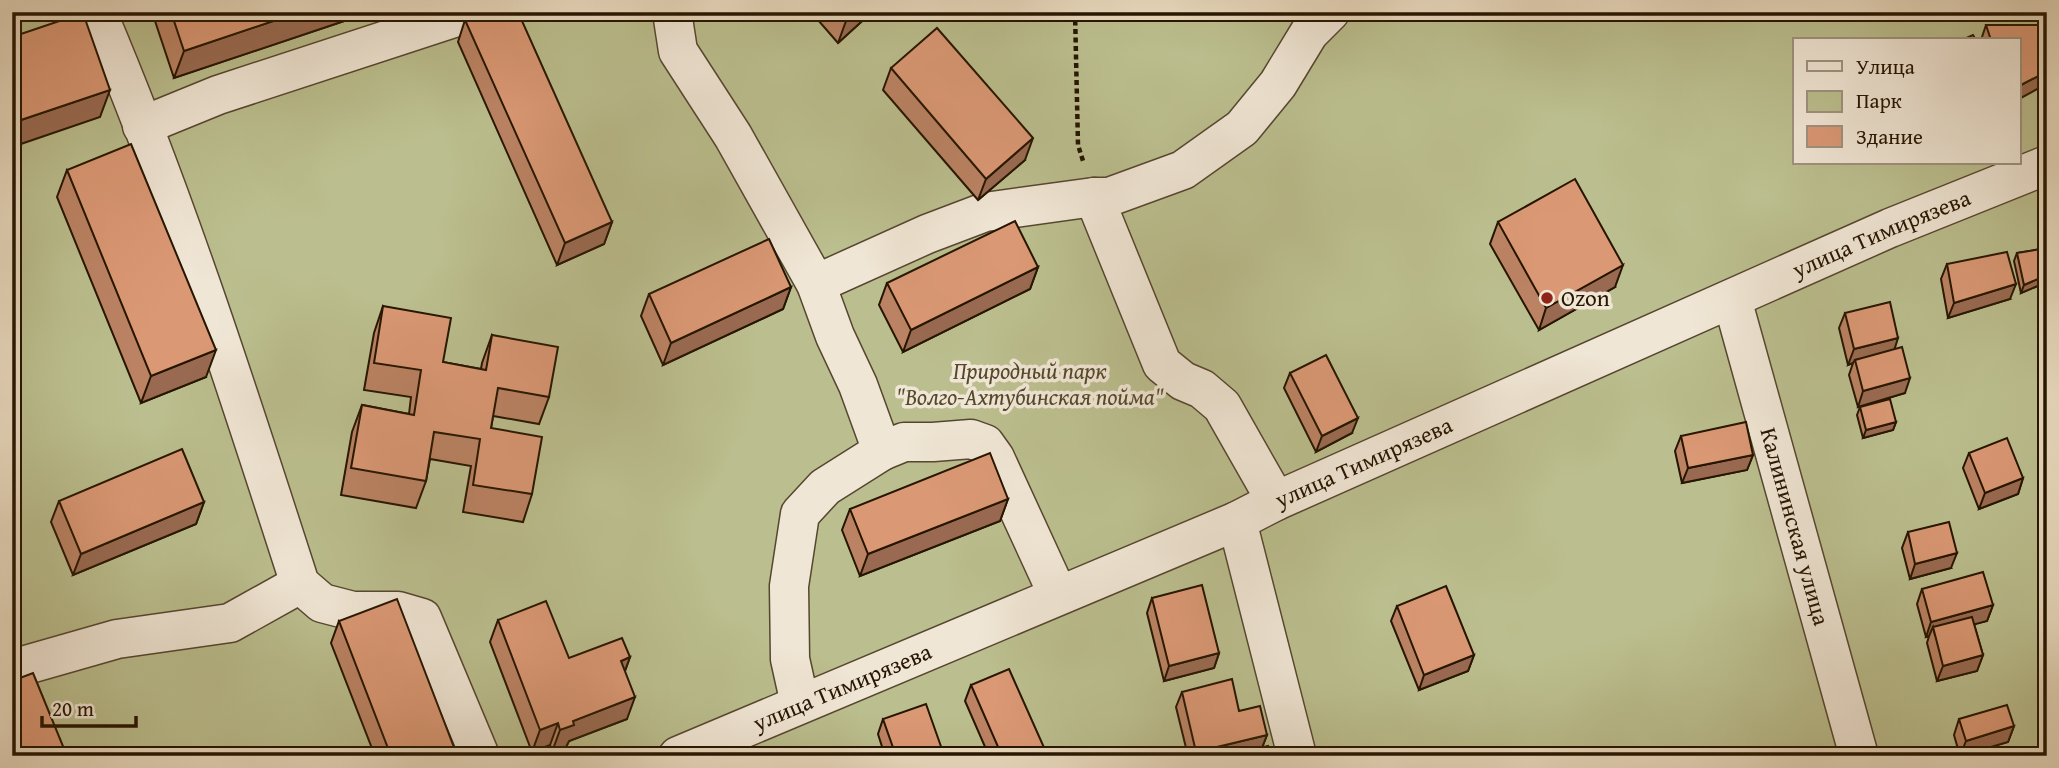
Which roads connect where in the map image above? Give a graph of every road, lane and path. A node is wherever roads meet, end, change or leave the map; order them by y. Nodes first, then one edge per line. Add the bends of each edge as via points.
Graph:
1 (97, 12) edge
2 (472, 12) edge
3 (672, 12) edge
4 (1075, 12) edge
5 (1330, 12) edge
6 (142, 126) junction
7 (2047, 165) edge
8 (1094, 197) junction
9 (816, 284) junction
10 (1732, 299) junction
11 (882, 451) junction
12 (1276, 501) junction
13 (1237, 521) junction
14 (300, 584) junction
15 (1058, 595) junction
16 (12, 669) edge
17 (800, 704) junction
18 (716, 748) edge
19 (481, 756) edge
20 (678, 756) edge
21 (1297, 756) edge
22 (1859, 756) edge

1 - 6 street
2 - 6 street via 218,95
3 - 9 street via 678,51 733,136
4 - 8 path via 1078,145
5 - 8 street via 1309,33 1278,84 1242,128 1183,170 1109,197
6 - 14 street via 196,270
7 - 10 street, улица Тимирязева
8 - 9 street via 985,212
8 - 12 street via 1162,364 1222,406
9 - 11 street
10 - 12 street, улица Тимирязева
10 - 22 street, Калининская улица
11 - 15 street via 904,442 971,439 985,444
11 - 17 street via 825,487 800,514 789,586 790,659
12 - 13 street, улица Тимирязева
13 - 15 street, улица Тимирязева
13 - 21 street
14 - 16 street via 230,623 117,639
14 - 19 street via 332,606 398,611 422,618
15 - 17 street, улица Тимирязева
17 - 18 street, улица Тимирязева
18 - 20 street, улица Тимирязева

